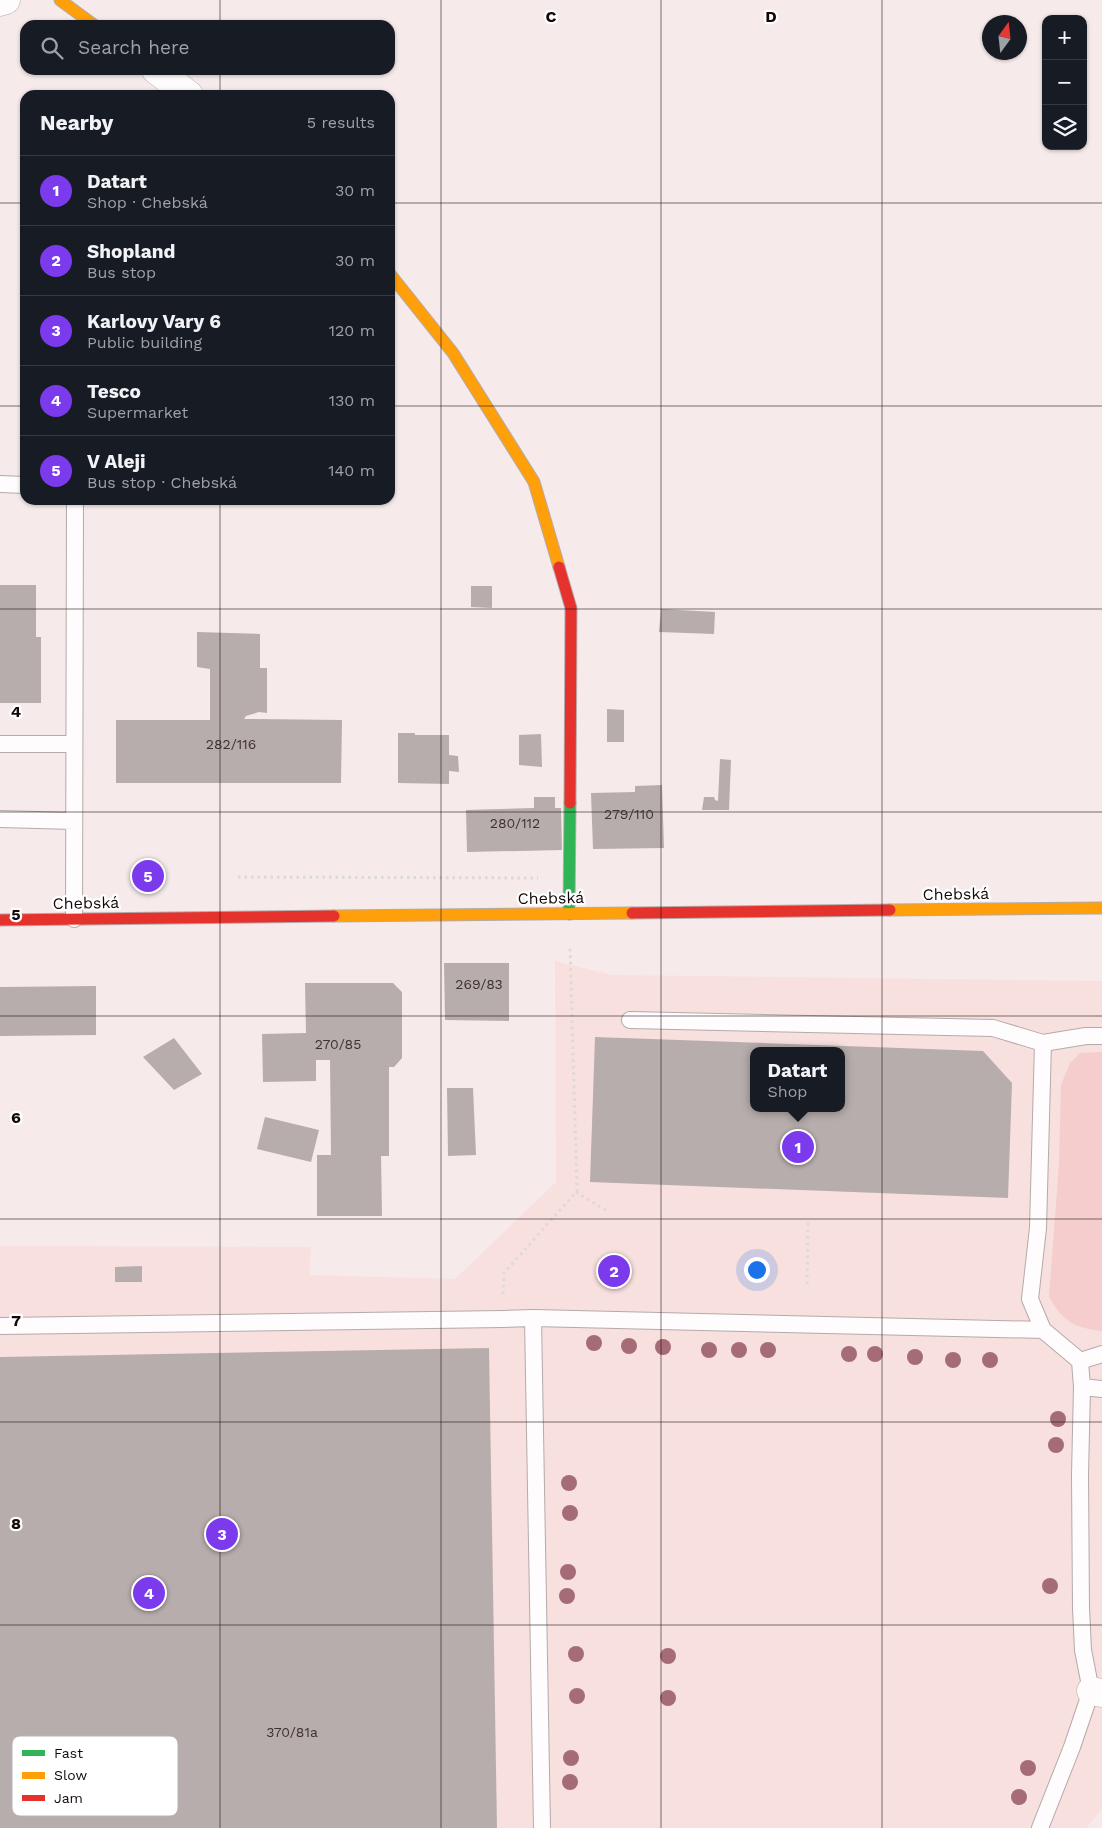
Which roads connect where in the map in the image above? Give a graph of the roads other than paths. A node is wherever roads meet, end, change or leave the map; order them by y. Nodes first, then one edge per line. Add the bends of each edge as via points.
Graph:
1 (6, 0) edge
2 (60, 0) edge
3 (0, 2) edge
4 (87, 20) edge
5 (163, 75) edge
6 (182, 90) edge
7 (395, 280) edge
8 (0, 484) edge
9 (20, 484) edge
10 (75, 505) edge
11 (0, 744) edge
12 (74, 744) junction
13 (0, 819) edge
14 (74, 821) junction
15 (1102, 908) edge
16 (569, 914) junction
17 (74, 919) junction
18 (0, 920) edge
19 (630, 1020) dead end
20 (1102, 1036) edge
21 (1043, 1043) junction
22 (533, 1318) junction
23 (0, 1326) edge
24 (1042, 1330) junction
25 (1102, 1354) edge
26 (1080, 1361) junction
27 (1082, 1388) junction
28 (1102, 1390) edge
29 (1097, 1692) edge
30 (542, 1828) edge
31 (1040, 1828) edge

1 - 3 street
2 - 4 street
5 - 6 street
7 - 16 street via 453,353 534,482 571,608
8 - 9 lane
10 - 12 lane
11 - 12 lane
12 - 14 lane
13 - 14 lane
14 - 17 lane
15 - 16 street, Chebská
16 - 17 street, Chebská
17 - 18 street, Chebská
19 - 21 lane via 993,1028
20 - 21 lane
21 - 24 lane via 1038,1228 1030,1299
22 - 23 lane
22 - 24 lane
22 - 30 lane
24 - 26 lane
25 - 26 lane
26 - 27 lane
27 - 28 lane
27 - 29 lane via 1083,1650
29 - 31 lane

